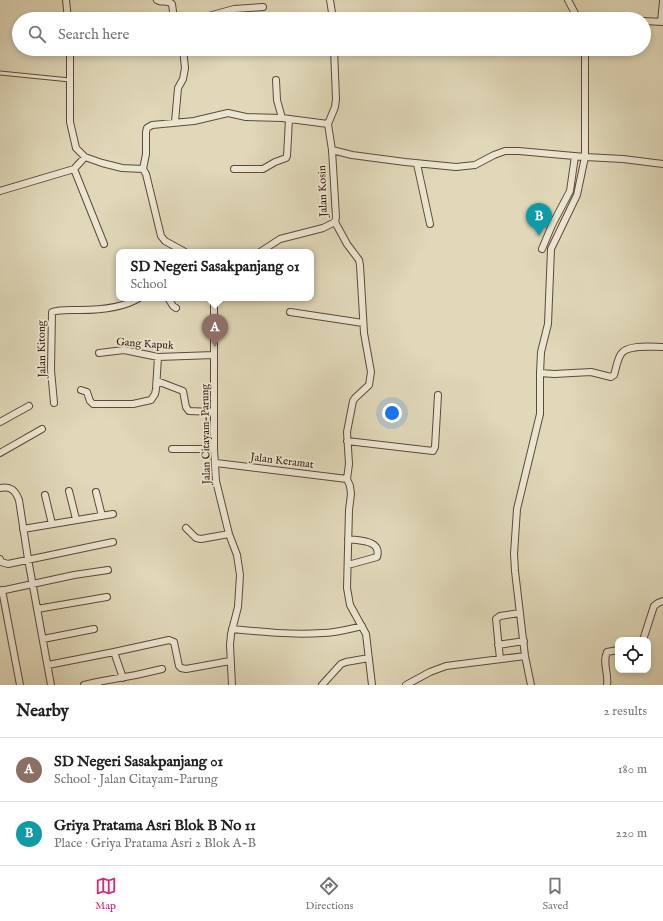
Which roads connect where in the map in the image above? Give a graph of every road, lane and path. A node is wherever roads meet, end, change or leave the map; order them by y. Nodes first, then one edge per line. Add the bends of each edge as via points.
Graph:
1 (66, 0) edge
2 (157, 0) edge
3 (330, 0) edge
4 (568, 0) edge
5 (663, 1) edge
6 (263, 7) dead end
7 (67, 12) edge
8 (173, 12) edge
9 (226, 12) edge
10 (332, 12) edge
11 (574, 12) edge
12 (651, 21) edge
13 (662, 22) edge
14 (70, 56) edge
15 (184, 56) edge
16 (334, 56) edge
17 (585, 56) edge
18 (0, 73) edge
19 (71, 80) junction
20 (276, 80) dead end
21 (282, 118) junction
22 (289, 119) junction
23 (175, 122) junction
24 (328, 124) junction
25 (332, 150) junction
26 (575, 156) junction
27 (85, 157) junction
28 (585, 157) junction
29 (417, 164) junction
30 (663, 164) edge
31 (74, 169) junction
32 (143, 169) junction
33 (234, 170) dead end
34 (0, 191) edge
35 (335, 222) junction
36 (430, 224) dead end
37 (104, 244) dead end
38 (180, 249) edge
39 (265, 249) edge
40 (542, 249) dead end
41 (130, 301) edge
42 (169, 301) edge
43 (214, 301) edge
44 (176, 308) dead end
45 (290, 312) dead end
46 (363, 323) junction
47 (663, 347) edge
48 (99, 353) dead end
49 (214, 355) junction
50 (158, 357) junction
51 (540, 373) junction
52 (156, 380) junction
53 (81, 390) dead end
54 (438, 395) dead end
55 (54, 403) dead end
56 (29, 406) dead end
57 (214, 412) junction
58 (0, 422) edge
59 (42, 430) dead end
60 (347, 441) junction
61 (172, 449) dead end
62 (214, 449) junction
63 (0, 453) edge
64 (216, 463) junction
65 (347, 480) junction
66 (0, 488) edge
67 (69, 491) dead end
68 (96, 492) dead end
69 (45, 495) dead end
70 (113, 514) dead end
71 (102, 516) junction
72 (76, 520) junction
73 (52, 524) junction
74 (186, 528) dead end
75 (23, 529) junction
76 (229, 534) junction
77 (348, 539) junction
78 (112, 542) dead end
79 (0, 559) edge
80 (28, 559) junction
81 (348, 565) junction
82 (108, 570) dead end
83 (33, 583) junction
84 (1, 590) edge
85 (108, 597) dead end
86 (663, 601) edge
87 (37, 609) junction
88 (520, 614) junction
89 (362, 626) junction
90 (94, 629) dead end
91 (232, 629) junction
92 (644, 637) edge
93 (43, 639) junction
94 (524, 641) junction
95 (498, 645) junction
96 (615, 650) edge
97 (114, 652) junction
98 (525, 656) junction
99 (369, 658) junction
100 (500, 659) junction
101 (230, 661) junction
102 (48, 665) junction
103 (162, 668) dead end
104 (123, 678) junction
105 (97, 684) edge
106 (20, 685) edge
107 (51, 685) edge
108 (84, 685) edge
109 (232, 685) edge
110 (322, 685) edge
111 (372, 685) edge
112 (406, 685) edge
113 (531, 685) edge
114 (607, 685) edge

1 - 7 street
2 - 8 street via 172,4
3 - 10 street
4 - 11 street
5 - 13 street
6 - 9 street
12 - 13 street
14 - 19 street
15 - 23 street via 185,68 178,88
16 - 24 street via 336,99
17 - 28 street
18 - 19 lane
19 - 27 street via 71,133 76,148
20 - 21 street via 277,100
21 - 22 street
21 - 23 street via 246,117 228,113 194,121
22 - 24 street
22 - 33 street via 286,158 263,169
23 - 32 street via 156,124 147,128
24 - 25 street, Jalan Kosin
25 - 29 street
25 - 35 street, Jalan Kosin
26 - 28 street
26 - 29 street via 505,151 470,166
26 - 40 street via 570,191
27 - 31 street
27 - 32 street via 108,165
28 - 30 street
28 - 51 street via 577,195 551,249 548,324
29 - 36 street
31 - 34 street
31 - 37 street
32 - 38 street via 161,236
35 - 39 street, Jalan Kosin via 323,228 280,239
35 - 46 street via 360,265
41 - 55 street, Jalan Kitong via 89,310 52,312 51,370
42 - 44 street
43 - 49 street, Jalan Citayam-Parung
45 - 46 street
46 - 60 street via 370,362 370,378 367,388 353,401
47 - 51 street via 625,350 611,377 591,372
48 - 50 street, Gang Kapuk via 124,350
49 - 50 street, Gang Kapuk
49 - 57 street, Jalan Citayam-Parung
50 - 52 street
51 - 88 street via 538,422 517,509 514,554
52 - 53 street via 155,394 151,400 133,404 94,404 87,392
52 - 57 street via 183,390 189,411
54 - 60 street via 434,451
56 - 58 street
57 - 62 street, Jalan Citayam-Parung
59 - 63 street
60 - 65 street
61 - 62 street
62 - 64 street, Jalan Citayam-Parung
64 - 65 street, Jalan Keramat
64 - 76 street, Jalan Citayam-Parung via 217,488
65 - 77 street via 352,494
66 - 75 street via 11,488 16,492
67 - 72 street
68 - 71 street
69 - 73 street
70 - 71 street
71 - 72 street
72 - 73 street
73 - 75 street
74 - 76 street via 196,538 201,539
75 - 80 street
76 - 91 street, Jalan Citayam-Parung via 237,555 240,574 238,607
77 - 81 street
77 - 81 street via 372,543 378,553 377,557
78 - 80 street
79 - 80 street via 1,562 8,564
80 - 83 street
81 - 89 street via 347,588 350,605
82 - 83 street
83 - 84 street
83 - 87 street
84 - 106 street
85 - 87 street
86 - 92 street via 654,606
87 - 93 street
88 - 94 street
88 - 95 street via 497,618
89 - 91 street via 322,633
89 - 99 street via 366,634
90 - 93 street
91 - 101 street, Jalan Citayam-Parung
93 - 102 street
94 - 95 street
94 - 98 street
95 - 100 street
96 - 114 street via 606,652 605,656
97 - 101 street via 169,640 174,642 181,668
97 - 102 street
97 - 104 street
98 - 100 street
98 - 113 street
99 - 110 street via 341,664
99 - 111 street
100 - 112 street via 446,666
101 - 109 street, Jalan Citayam-Parung
102 - 107 street
103 - 104 street
104 - 105 street
105 - 108 street

